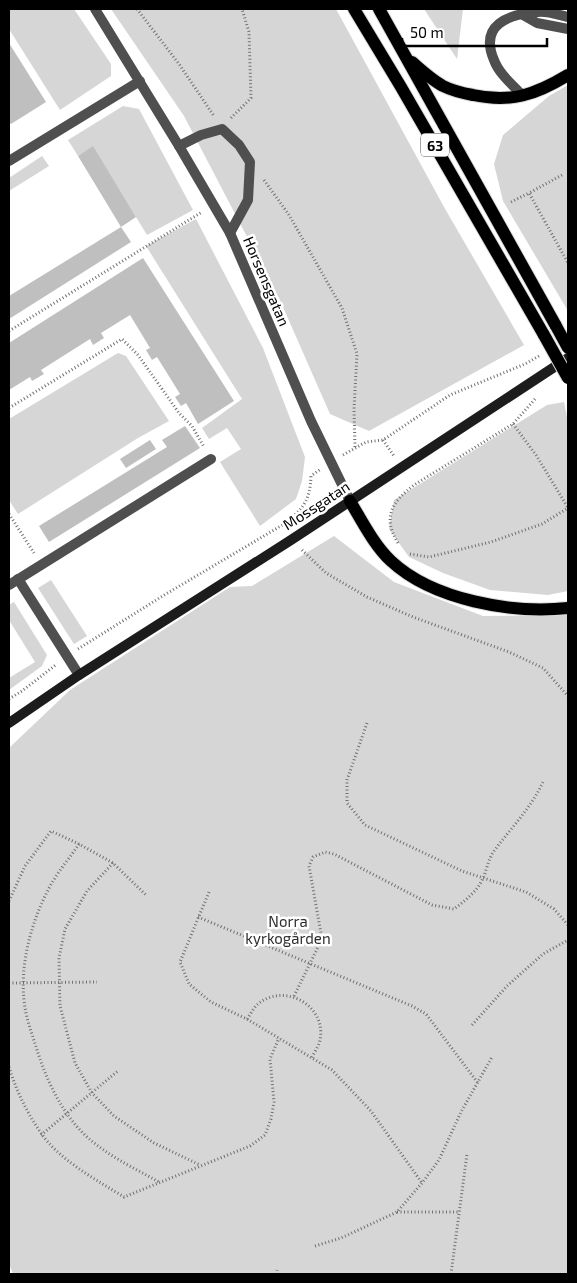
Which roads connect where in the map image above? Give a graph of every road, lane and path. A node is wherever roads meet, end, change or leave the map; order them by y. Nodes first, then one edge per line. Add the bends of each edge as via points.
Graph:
1 (95, 9) edge
2 (138, 9) edge
3 (242, 9) edge
4 (354, 9) edge
5 (379, 9) edge
6 (523, 15) junction
7 (568, 17) edge
8 (568, 29) edge
9 (405, 56) junction
10 (568, 75) edge
11 (140, 81) junction
12 (524, 96) junction
13 (222, 128) junction
14 (180, 146) junction
15 (9, 161) edge
16 (250, 162) junction
17 (562, 175) dead end
18 (529, 193) junction
19 (511, 202) dead end
20 (214, 204) junction
21 (230, 232) junction
22 (568, 263) edge
23 (9, 331) edge
24 (568, 348) edge
25 (540, 356) dead end
26 (568, 358) edge
27 (568, 378) edge
28 (540, 393) dead end
29 (9, 408) edge
30 (513, 424) junction
31 (355, 447) junction
32 (210, 459) joint
33 (331, 463) junction
34 (350, 501) junction
35 (568, 508) edge
36 (9, 514) edge
37 (291, 540) junction
38 (402, 548) dead end
39 (406, 552) dead end
40 (41, 564) junction
41 (13, 582) edge
42 (568, 608) edge
43 (67, 656) junction
44 (79, 675) junction
45 (568, 696) edge
46 (9, 699) edge
47 (368, 723) dead end
48 (9, 724) edge
49 (543, 782) dead end
50 (79, 844) junction
51 (113, 862) junction
52 (483, 878) junction
53 (209, 892) dead end
54 (147, 896) dead end
55 (9, 901) edge
56 (198, 917) junction
57 (568, 925) edge
58 (568, 940) edge
59 (310, 963) junction
60 (59, 982) junction
61 (97, 982) dead end
62 (9, 983) edge
63 (24, 983) junction
64 (294, 996) junction
65 (247, 1019) junction
66 (472, 1025) dead end
67 (279, 1038) junction
68 (492, 1057) dead end
69 (312, 1058) junction
70 (9, 1067) edge
71 (119, 1070) dead end
72 (478, 1083) junction
73 (92, 1093) junction
74 (66, 1114) junction
75 (41, 1134) junction
76 (467, 1154) dead end
77 (200, 1165) junction
78 (159, 1182) junction
79 (422, 1183) junction
80 (396, 1212) junction
81 (458, 1212) junction
82 (315, 1246) dead end
83 (451, 1274) edge

1 - 11 street, Horsensgatan
2 - 13 path
3 - 13 path via 249,32 251,98
4 - 27 main road, 63, bridge
5 - 9 main road, 63
6 - 7 street via 539,12
6 - 8 street via 538,23
6 - 12 street via 504,19 495,27 490,36 490,48 503,74
9 - 12 main road via 442,86 456,92 494,100
9 - 24 main road, 63, bridge
10 - 12 main road
11 - 14 street, Horsensgatan
11 - 15 street
13 - 14 street
13 - 16 street
14 - 20 street, Horsensgatan
16 - 21 street via 248,200
16 - 31 path via 289,215 342,308 357,354
17 - 18 path
18 - 19 path
18 - 22 path
20 - 21 street, Horsensgatan
20 - 23 path
21 - 33 street, Horsensgatan
25 - 31 path via 450,395 383,440
26 - 34 street, Mossgatan
28 - 30 path
29 - 32 path via 122,339 192,426
30 - 35 path
30 - 38 path via 400,496 394,503 390,525
31 - 33 path
32 - 40 street
33 - 34 street, Horsensgatan
33 - 43 path via 311,476 306,502 284,524
34 - 37 street, Mossgatan
34 - 42 main road via 389,559 428,585 452,595 490,604 527,609
35 - 39 path via 542,524 491,542 429,557
36 - 40 path
37 - 44 street, Mossgatan
37 - 45 path via 326,573 367,597 543,668
40 - 41 street
41 - 43 street
43 - 44 street
43 - 46 path
44 - 48 street, Mossgatan
47 - 52 path via 347,780 347,803 365,826
49 - 52 path via 537,796 492,853
50 - 51 path
50 - 55 path via 51,830 25,866
50 - 63 path via 53,882 36,920
51 - 54 path
51 - 60 path via 87,891 65,930 59,958
52 - 57 path via 526,892 554,909
52 - 59 path via 467,899 454,909 432,905 334,854 325,852 313,857 309,866 322,940
53 - 56 path
56 - 59 path
56 - 65 path via 180,962 189,984 211,1002
58 - 66 path via 543,954 507,986
59 - 64 path
59 - 72 path via 426,1014
60 - 61 path
60 - 63 path
60 - 73 path via 60,1006 75,1063
62 - 63 path
63 - 74 path via 26,1012 43,1068
64 - 65 path via 275,995 258,1004
64 - 69 path via 310,1005 320,1022 320,1041
65 - 67 path
67 - 69 path
67 - 77 path via 270,1060 274,1102 265,1135 250,1146
68 - 72 path
69 - 79 path via 332,1070 371,1111
70 - 75 path via 16,1090
71 - 73 path
72 - 79 path via 439,1160
73 - 74 path
73 - 77 path via 114,1116 154,1143
74 - 75 path
74 - 78 path via 86,1136
75 - 78 path via 90,1177 124,1197
76 - 81 path
77 - 78 path
79 - 80 path
80 - 81 path
80 - 82 path via 341,1238
81 - 83 path

